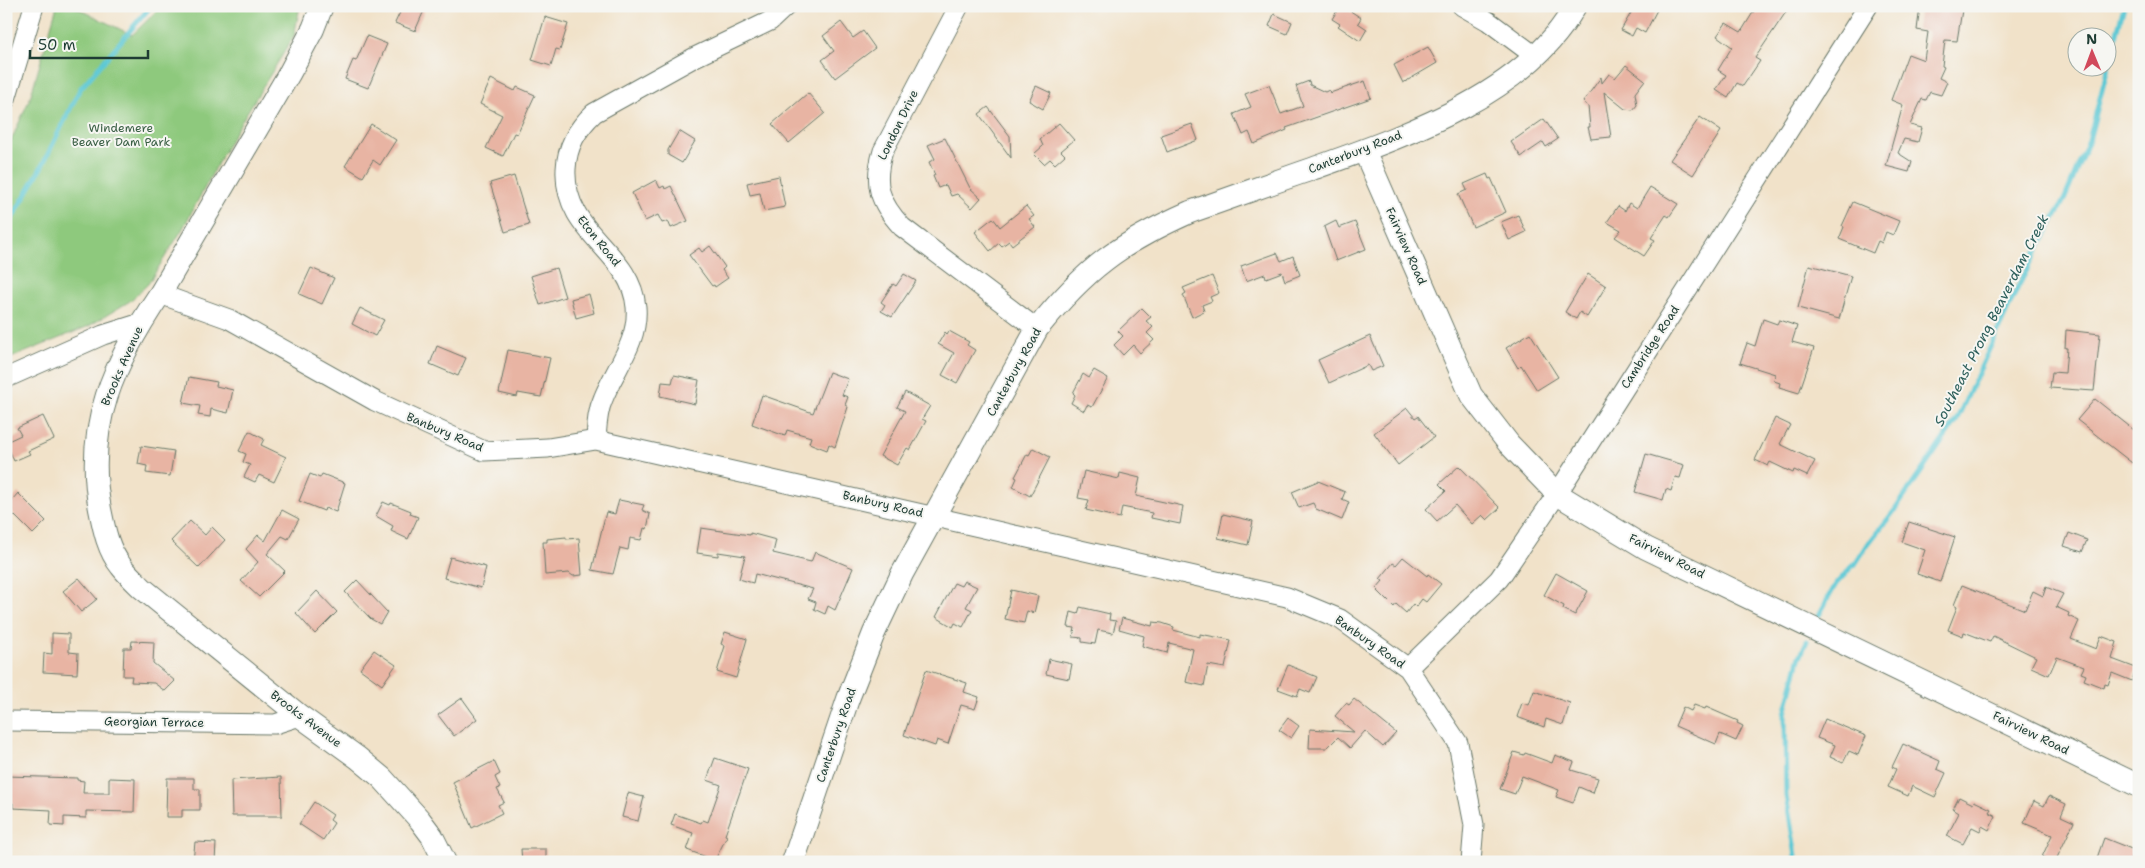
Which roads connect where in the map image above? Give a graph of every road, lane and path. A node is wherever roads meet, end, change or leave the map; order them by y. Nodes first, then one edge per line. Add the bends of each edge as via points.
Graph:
1 (34, 6) edge
2 (322, 6) edge
3 (786, 6) edge
4 (959, 6) edge
5 (1462, 6) edge
6 (1575, 6) edge
7 (1868, 6) edge
8 (1535, 56) junction
9 (6, 99) edge
10 (1364, 150) junction
11 (160, 294) junction
12 (141, 323) junction
13 (1037, 329) junction
14 (6, 378) edge
15 (596, 440) junction
16 (1557, 494) junction
17 (935, 515) junction
18 (1408, 668) junction
19 (300, 716) junction
20 (6, 721) edge
21 (2139, 786) edge
22 (446, 862) edge
23 (793, 862) edge
24 (1471, 862) edge

1 - 9 street
2 - 11 street, Brooks Avenue via 288,74
3 - 15 street, Eton Road via 770,21 695,57 594,113 580,126 572,140 565,174 572,206 591,236 616,261 628,279 636,309 632,338 602,399
4 - 13 street, London Drive via 883,151 878,165 879,192 902,227
5 - 8 street
6 - 8 street, Canterbury Road via 1556,34
7 - 16 street, Cambridge Road
8 - 10 street, Canterbury Road via 1490,90 1454,110
10 - 13 street, Canterbury Road via 1190,212 1140,236 1098,263
10 - 16 street, Fairview Road via 1471,394 1509,444
11 - 12 street, Brooks Avenue
11 - 15 street, Banbury Road via 229,319 375,401 484,451 548,448
12 - 14 street via 103,335
12 - 19 street, Brooks Avenue via 110,387 98,429 98,494 111,550 142,588
13 - 17 street, Canterbury Road
15 - 17 street, Banbury Road
16 - 18 street, Cambridge Road via 1498,579
16 - 21 street, Fairview Road via 1646,548
17 - 18 street, Banbury Road via 1287,597 1340,618
17 - 23 street, Canterbury Road via 874,634 848,699
18 - 24 street, Banbury Road via 1458,743 1474,825
19 - 20 street, Georgian Terrace via 275,724
19 - 22 street, Brooks Avenue via 382,778 420,820

